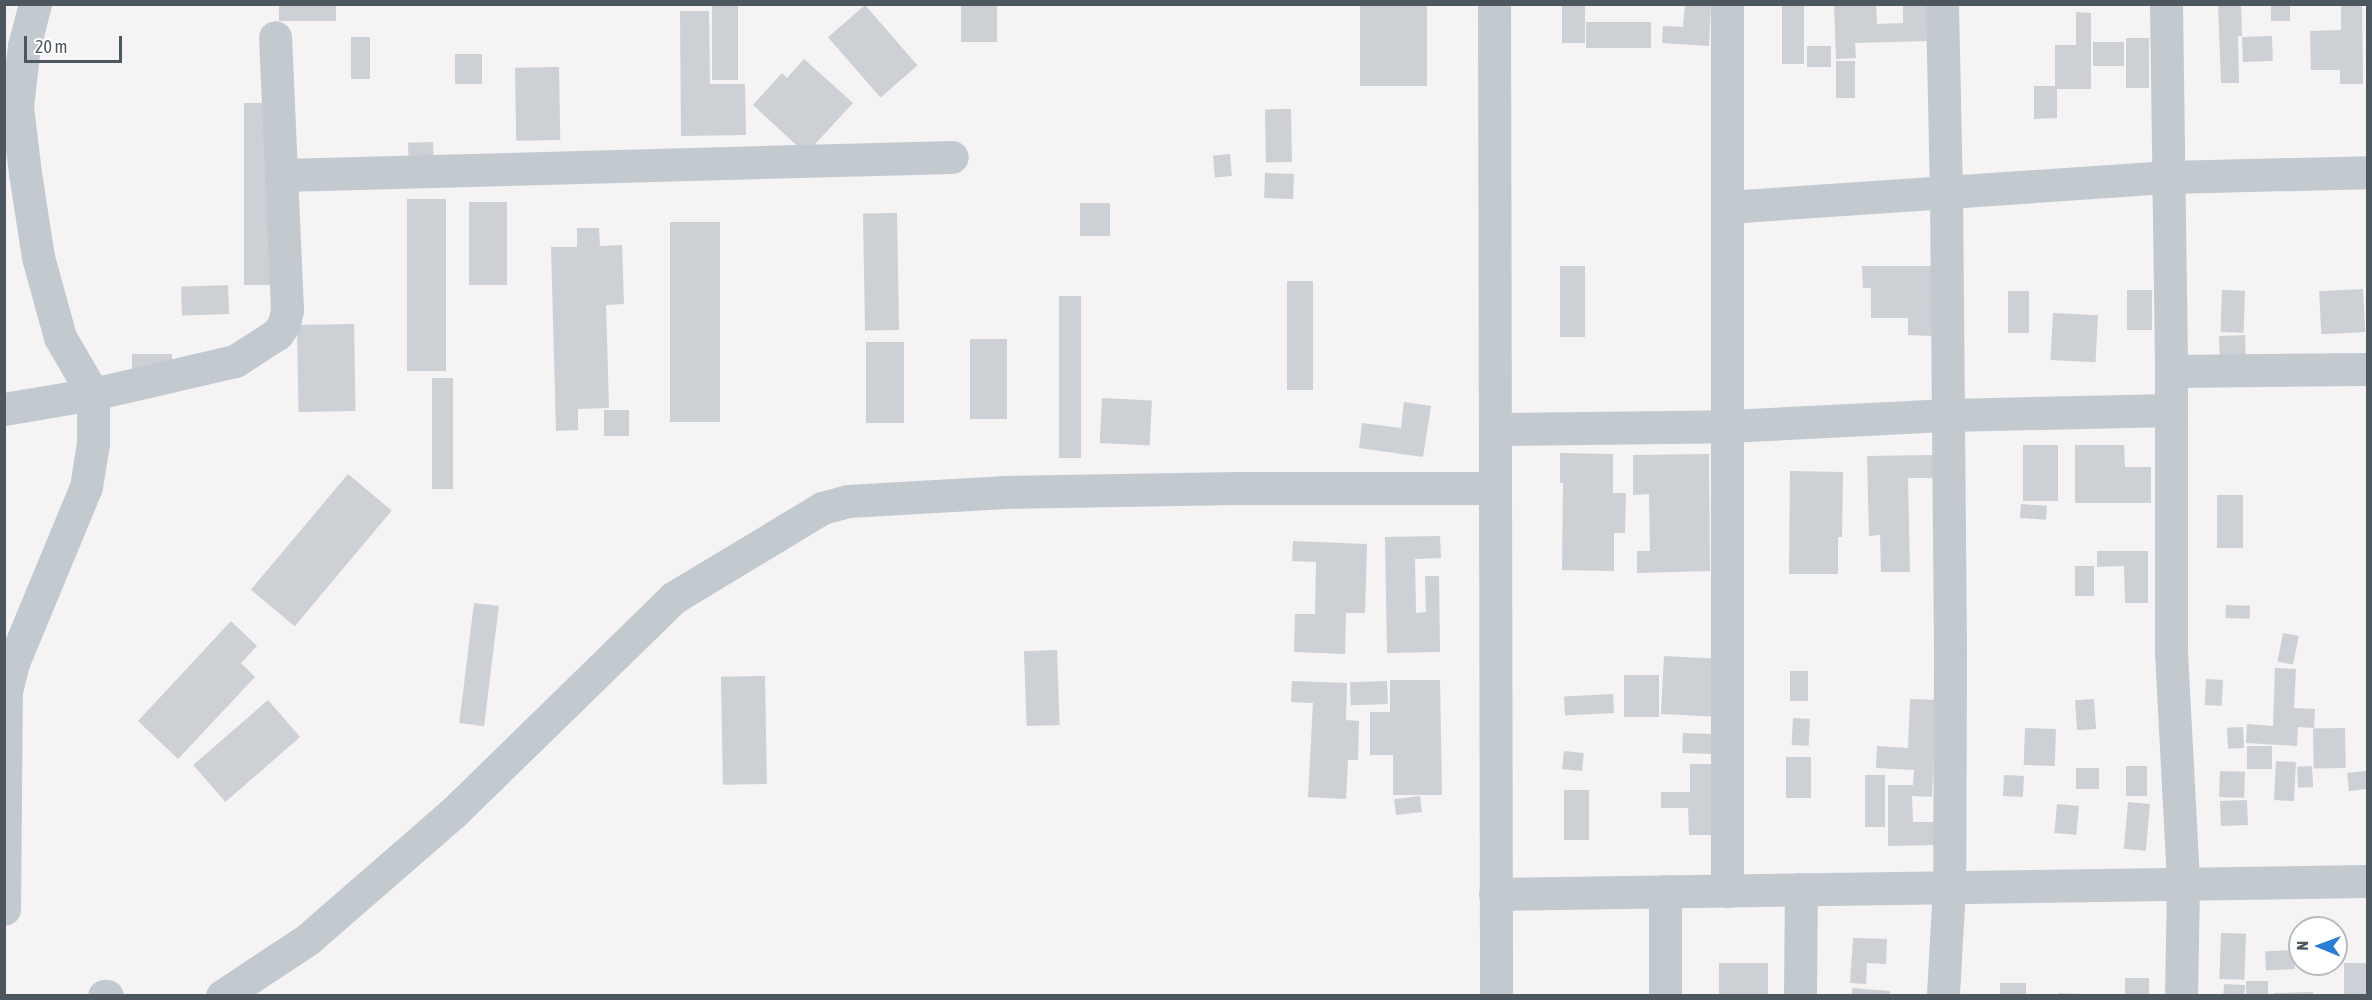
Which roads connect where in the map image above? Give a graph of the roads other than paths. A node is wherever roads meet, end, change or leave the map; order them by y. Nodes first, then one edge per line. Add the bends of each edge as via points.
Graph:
1 (35, 4) edge
2 (1494, 4) edge
3 (1727, 4) edge
4 (1942, 4) edge
5 (2166, 4) edge
6 (275, 37) dead end
7 (952, 157) dead end
8 (2367, 172) edge
9 (282, 175) junction
10 (2169, 177) junction
11 (1946, 193) junction
12 (1727, 207) junction
13 (2367, 369) edge
14 (2171, 371) junction
15 (93, 394) junction
16 (4, 409) edge
17 (2171, 410) junction
18 (1949, 415) junction
19 (1729, 426) junction
20 (1495, 429) junction
21 (1495, 489) junction
22 (2367, 881) edge
23 (2183, 884) junction
24 (1950, 887) junction
25 (1801, 890) junction
26 (1665, 891) junction
27 (1727, 891) junction
28 (1495, 894) junction
29 (4, 909) edge
30 (222, 996) edge
31 (1496, 996) edge
32 (1665, 996) edge
33 (1800, 996) edge
34 (1943, 996) edge
35 (2181, 996) edge

1 - 15 street via 24,46 17,107 25,173 38,257 60,337
2 - 20 street
3 - 12 street
4 - 11 street
5 - 10 street
6 - 9 street
7 - 9 street
8 - 10 street
9 - 15 street via 287,310 277,334 235,361
10 - 11 street
10 - 14 street
11 - 12 street
11 - 18 street
12 - 19 street
13 - 14 street
14 - 17 street
15 - 16 street
15 - 29 street via 93,443 86,487 13,663 6,691
17 - 18 street
17 - 23 street via 2171,652
18 - 19 street
18 - 24 street
19 - 20 street
19 - 27 street
20 - 21 street
21 - 28 street
21 - 30 street via 1006,492 848,501 822,508 672,598 453,813 308,939
22 - 23 street
23 - 24 street
23 - 35 street
24 - 25 street
24 - 34 street
25 - 27 street
25 - 33 street
26 - 27 street
26 - 28 street
26 - 32 street
28 - 31 street

